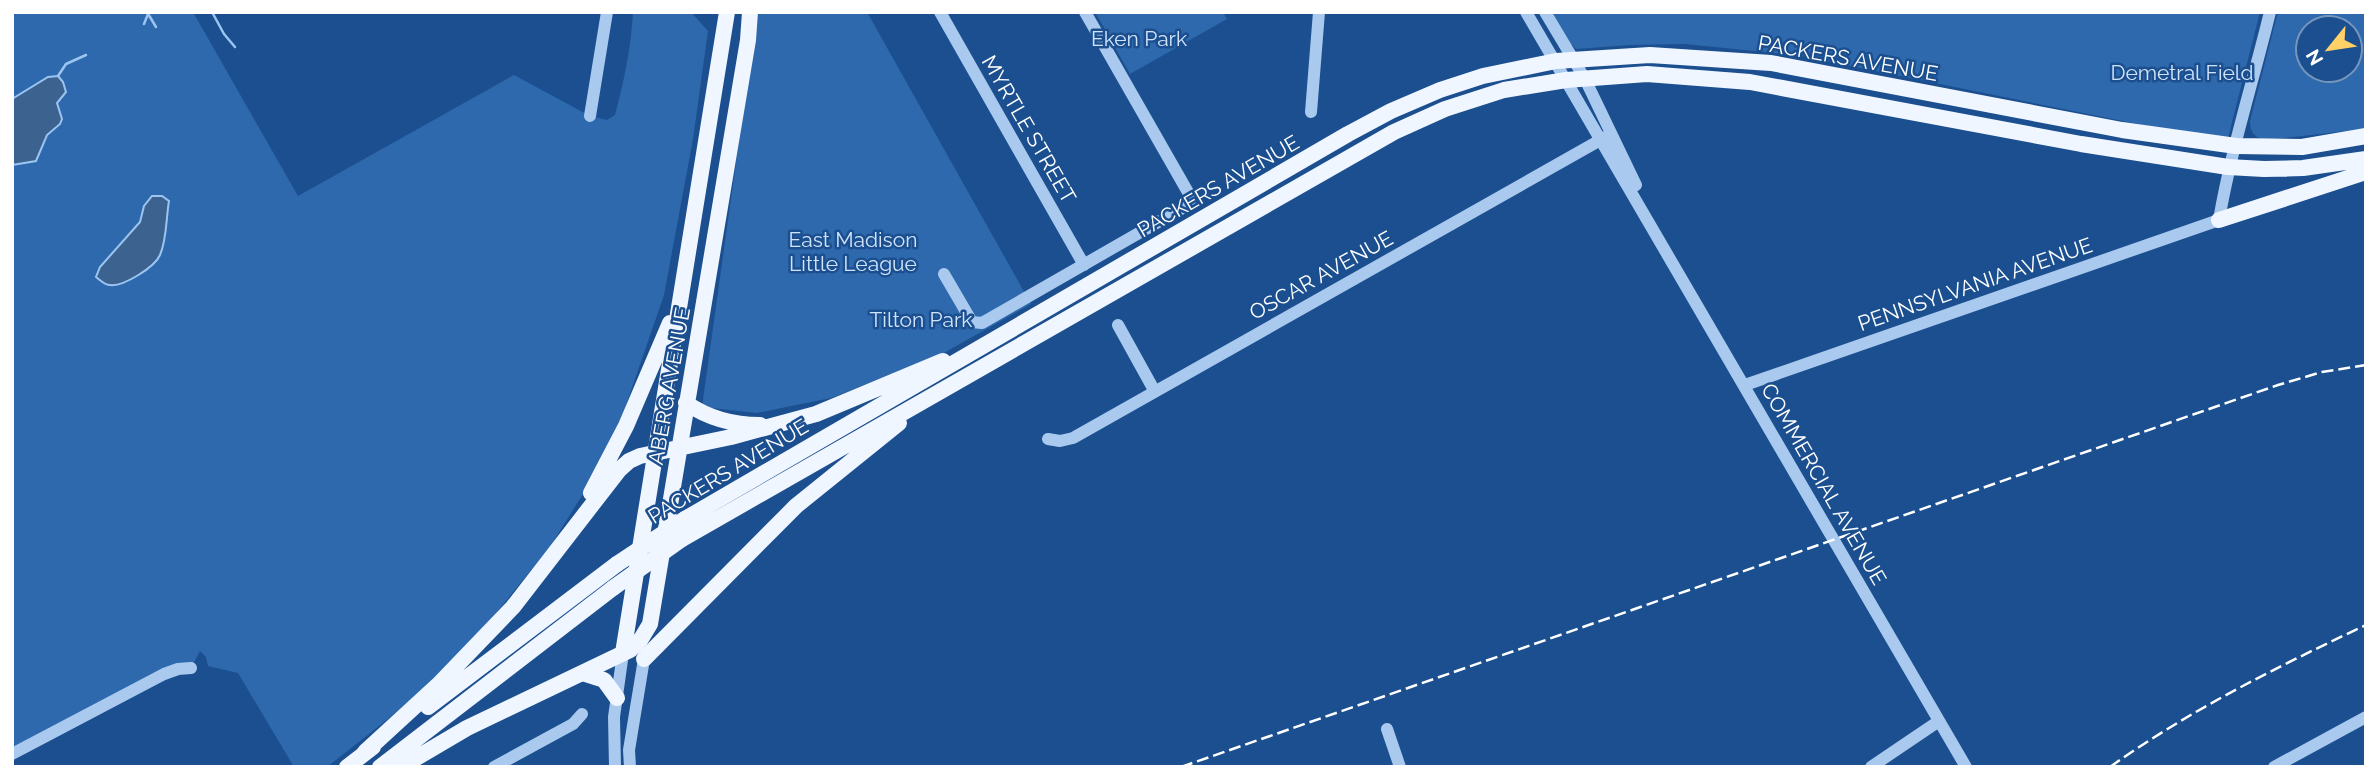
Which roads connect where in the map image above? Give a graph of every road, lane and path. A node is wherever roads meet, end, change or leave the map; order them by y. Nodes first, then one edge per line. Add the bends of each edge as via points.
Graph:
1 (607, 12) edge
2 (727, 12) edge
3 (750, 12) edge
4 (940, 12) edge
5 (1085, 12) edge
6 (1319, 12) edge
7 (1527, 12) edge
8 (1545, 12) edge
9 (2270, 12) edge
10 (1574, 59) junction
11 (1556, 61) junction
12 (1584, 79) junction
13 (1566, 80) junction
14 (1311, 112) dead end
15 (590, 116) dead end
16 (2366, 136) edge
17 (1606, 137) junction
18 (2236, 146) junction
19 (2366, 159) edge
20 (2228, 167) junction
21 (2366, 172) edge
22 (2219, 220) junction
23 (1084, 265) junction
24 (944, 274) dead end
25 (680, 298) junction
26 (1118, 325) dead end
27 (990, 342) junction
28 (1745, 385) junction
29 (1154, 390) junction
30 (944, 391) junction
31 (686, 403) junction
32 (776, 424) junction
33 (1048, 439) dead end
34 (678, 449) junction
35 (656, 454) junction
36 (649, 502) junction
37 (553, 554) junction
38 (691, 613) junction
39 (650, 621) junction
40 (623, 653) junction
41 (644, 659) junction
42 (191, 668) dead end
43 (582, 673) junction
44 (617, 698) junction
45 (582, 714) dead end
46 (2366, 717) edge
47 (1939, 721) junction
48 (1387, 729) dead end
49 (365, 752) junction
50 (12, 754) edge
51 (2287, 763) edge
52 (347, 767) edge
53 (380, 767) edge
54 (401, 767) edge
55 (494, 767) edge
56 (615, 767) edge
57 (630, 767) edge
58 (1400, 767) edge
59 (1871, 767) edge
60 (1966, 767) edge
61 (2274, 767) edge

1 - 15 street
2 - 25 main road, ABERG AVENUE
3 - 31 main road, ABERG AVENUE
4 - 23 street, MYRTLE STREET
5 - 23 street via 1190,201
6 - 14 street
7 - 11 street, COMMERCIAL AVENUE
8 - 10 street, COMMERCIAL AVENUE
9 - 18 street
10 - 11 main road, PACKERS AVENUE
10 - 12 street, COMMERCIAL AVENUE
10 - 18 main road, PACKERS AVENUE via 1650,55 1771,62 2122,130
11 - 13 street, COMMERCIAL AVENUE
11 - 27 main road, PACKERS AVENUE via 1483,76 1391,111
12 - 13 main road, PACKERS AVENUE
12 - 17 street, COMMERCIAL AVENUE
12 - 20 main road, PACKERS AVENUE via 1647,75 1750,82
13 - 17 street, COMMERCIAL AVENUE
13 - 30 main road, PACKERS AVENUE via 1474,99 1394,132
16 - 18 main road via 2302,147
17 - 28 street, COMMERCIAL AVENUE
17 - 29 street, OSCAR AVENUE
18 - 20 street
19 - 20 main road via 2304,168
20 - 22 street
21 - 22 main road
22 - 28 street, PENNSYLVANIA AVENUE
23 - 24 street via 974,324
25 - 35 main road, ABERG AVENUE
25 - 37 main road via 626,426
26 - 29 street
27 - 32 main road via 832,408
27 - 49 main road, PACKERS AVENUE, bridge via 685,519 617,564
28 - 47 street, COMMERCIAL AVENUE
29 - 33 street, OSCAR AVENUE via 1073,438
30 - 38 main road via 796,506
30 - 53 main road, PACKERS AVENUE, bridge via 682,539
31 - 32 main road via 729,422
31 - 34 main road, ABERG AVENUE
32 - 34 main road
34 - 35 main road
34 - 39 main road, ABERG AVENUE
35 - 36 main road, ABERG AVENUE
35 - 37 main road via 636,457 623,466
36 - 39 main road via 652,516 640,597
36 - 40 main road, ABERG AVENUE
37 - 49 main road via 466,658
38 - 39 main road
38 - 41 main road
39 - 40 main road via 636,646
39 - 41 street, ABERG AVENUE
40 - 43 main road
40 - 44 street, ABERG AVENUE
41 - 57 street, ABERG AVENUE
42 - 50 street via 164,674
43 - 44 main road via 602,679
43 - 54 main road via 467,727
44 - 56 street, ABERG AVENUE
45 - 55 street via 573,724
46 - 51 street
47 - 59 street
47 - 60 street, COMMERCIAL AVENUE
48 - 58 street
49 - 52 main road, PACKERS AVENUE
51 - 61 street

